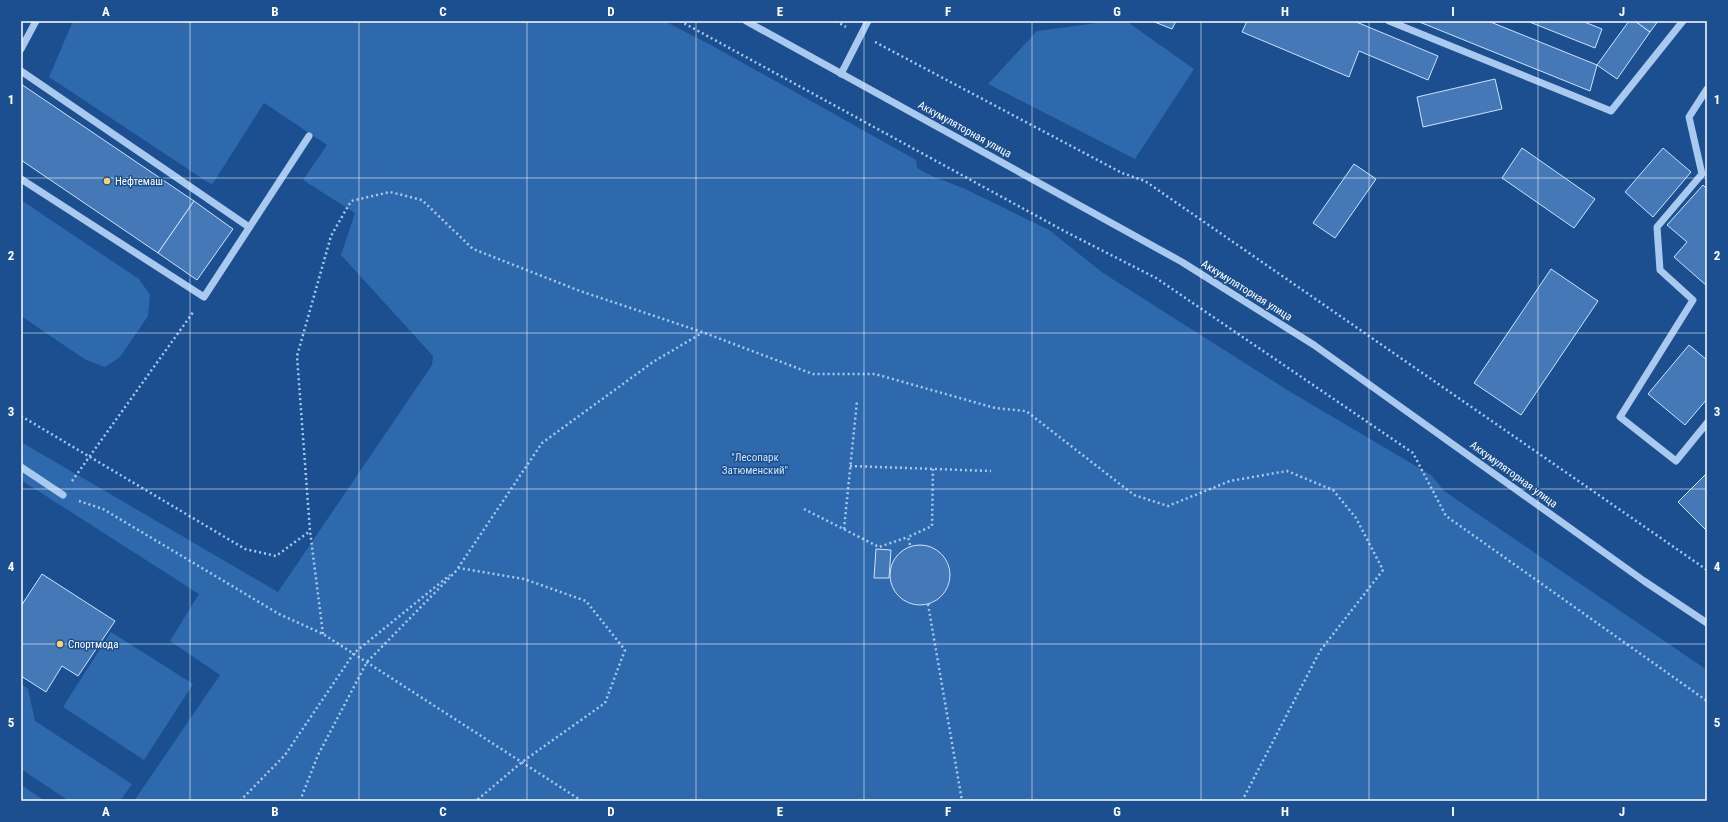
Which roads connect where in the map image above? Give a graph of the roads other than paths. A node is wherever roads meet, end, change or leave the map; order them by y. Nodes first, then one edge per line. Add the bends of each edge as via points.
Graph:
1 (36, 21) edge
2 (746, 21) edge
3 (868, 21) edge
4 (1389, 21) edge
5 (1683, 21) edge
6 (21, 49) edge
7 (21, 70) edge
8 (841, 74) junction
9 (1707, 89) edge
10 (309, 136) dead end
11 (1705, 176) edge
12 (21, 179) edge
13 (249, 227) junction
14 (1707, 423) edge
15 (21, 467) edge
16 (63, 495) road end
17 (1707, 623) edge

1 - 6 street
2 - 8 street, Аккумуляторная улица
3 - 8 street
4 - 5 street via 1611,111
7 - 13 street
8 - 17 street, Аккумуляторная улица via 1182,262 1308,341
9 - 11 street via 1689,117
10 - 13 street
11 - 14 street via 1657,227 1660,270 1693,300 1620,417 1676,461
12 - 13 street via 204,297
15 - 16 street

